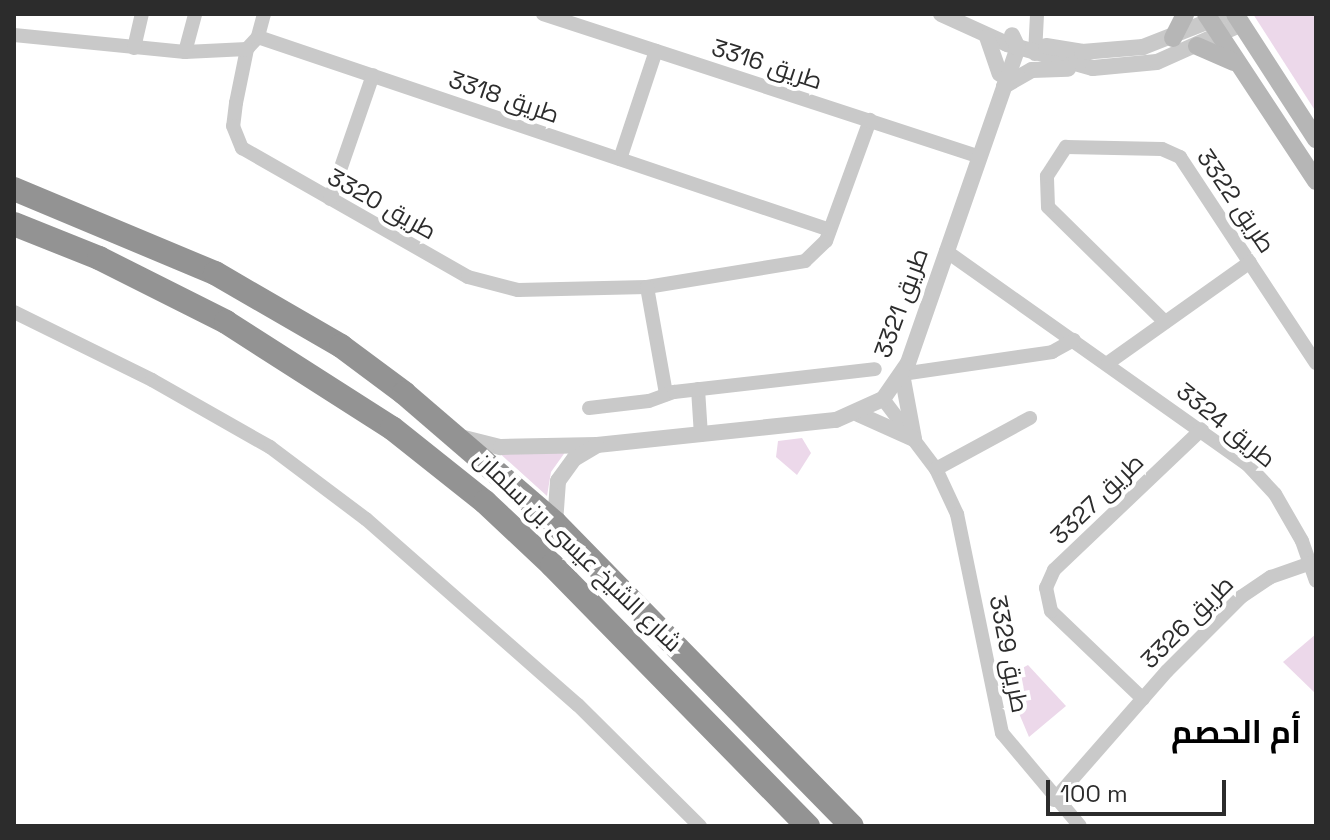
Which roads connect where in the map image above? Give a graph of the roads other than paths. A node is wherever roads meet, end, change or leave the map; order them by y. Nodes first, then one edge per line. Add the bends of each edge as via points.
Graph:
1 (142, 14) edge
2 (195, 14) edge
3 (264, 14) edge
4 (543, 14) edge
5 (943, 14) edge
6 (1037, 14) edge
7 (1185, 14) edge
8 (1224, 21) edge
9 (14, 35) edge
10 (258, 37) junction
11 (987, 37) junction
12 (1173, 38) junction
13 (1014, 41) junction
14 (1197, 46) junction
15 (134, 48) junction
16 (247, 49) junction
17 (1036, 49) junction
18 (656, 51) junction
19 (185, 52) junction
20 (1093, 68) junction
21 (1249, 74) junction
22 (373, 75) junction
23 (1000, 82) junction
24 (870, 120) junction
25 (1316, 139) edge
26 (978, 156) junction
27 (620, 159) junction
28 (1316, 181) edge
29 (14, 189) edge
30 (330, 199) junction
31 (14, 224) edge
32 (827, 229) junction
33 (946, 251) junction
34 (1250, 262) junction
35 (647, 287) junction
36 (14, 312) edge
37 (1165, 322) junction
38 (1074, 340) junction
39 (1108, 363) junction
40 (1316, 363) edge
41 (875, 369) dead end
42 (902, 374) junction
43 (698, 389) junction
44 (666, 394) junction
45 (883, 399) junction
46 (589, 408) dead end
47 (858, 414) junction
48 (1030, 418) dead end
49 (1202, 429) junction
50 (452, 432) junction
51 (701, 435) junction
52 (914, 439) junction
53 (597, 445) junction
54 (936, 469) junction
55 (555, 523) junction
56 (1311, 563) junction
57 (1316, 581) edge
58 (1051, 611) joint
59 (1143, 699) junction
60 (1054, 800) junction
61 (700, 826) edge
62 (808, 826) edge
63 (852, 826) edge
64 (1080, 826) edge

1 - 15 street
2 - 19 street
3 - 10 street
4 - 18 street, طريق 3316
5 - 11 street
5 - 13 street
6 - 17 street
7 - 12 main road
8 - 12 street
8 - 14 street
8 - 21 main road
8 - 25 main road
9 - 15 street
10 - 16 street
10 - 22 street, طريق 3318
11 - 13 street
11 - 23 street
12 - 17 street via 1105,52
13 - 17 street
13 - 23 street, طريق 3321
14 - 20 street via 1157,62
14 - 21 main road via 1219,51
15 - 19 street
16 - 19 street
16 - 30 street, طريق 3320 via 233,126 242,148
17 - 20 street
18 - 24 street, طريق 3316
18 - 27 street
20 - 23 street via 1032,70
21 - 28 main road
22 - 27 street, طريق 3318
22 - 30 street
23 - 26 street, طريق 3321
24 - 26 street, طريق 3316
24 - 32 street, طريق 3320
26 - 33 street, طريق 3321
27 - 32 street, طريق 3318
29 - 50 highway, شارع الشيخ عيسى بن سلمان via 156,245 269,302 341,346
30 - 35 street, طريق 3320 via 490,285 568,292
31 - 62 highway, شارع الشيخ عيسى بن سلمان via 99,258 226,322 392,428 485,502 552,565
32 - 35 street, طريق 3320 via 820,250 791,267
33 - 38 street, طريق 3324
33 - 42 street, طريق 3321
34 - 37 street
34 - 37 street, طريق 3322 via 1176,153 1080,143 1060,150 1045,185 1048,207
34 - 40 street, طريق 3322
35 - 44 street
36 - 61 street via 152,380 270,447 366,519 578,705
37 - 39 street
38 - 39 street, طريق 3324
38 - 42 street via 1052,352
39 - 49 street, طريق 3324
41 - 43 street
42 - 45 street, طريق 3321
42 - 52 street
43 - 44 street
43 - 51 street
44 - 46 street
45 - 47 street, طريق 3321
45 - 52 street, طريق 3329
47 - 51 street, طريق 3321
47 - 52 street
48 - 54 street
49 - 56 street, طريق 3324 via 1275,494
49 - 58 street, طريق 3327 via 1054,570 1045,596
50 - 53 street, طريق 3321 via 501,447
50 - 55 highway, شارع الشيخ عيسى بن سلمان
51 - 53 street, طريق 3321
52 - 54 street, طريق 3329
53 - 55 street via 563,473 553,497
54 - 60 street, طريق 3329 via 963,537 1002,733
55 - 63 highway, شارع الشيخ عيسى بن سلمان
56 - 57 street, طريق 3324
56 - 59 street, طريق 3326 via 1252,588
58 - 59 street, طريق 3326
59 - 60 street, طريق 3326
60 - 64 street, طريق 3329

